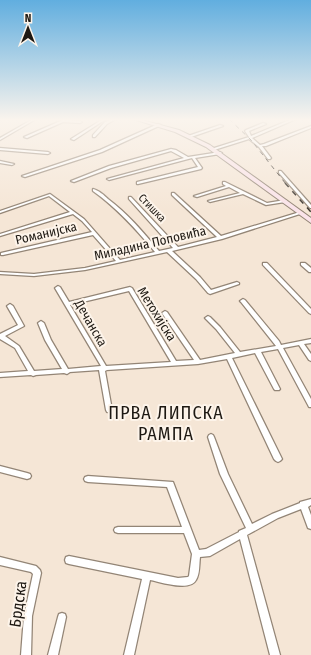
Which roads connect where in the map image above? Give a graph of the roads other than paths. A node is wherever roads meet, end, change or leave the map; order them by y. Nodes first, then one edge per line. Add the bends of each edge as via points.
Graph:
1 (7, 150) edge
2 (104, 150) edge
3 (214, 150) edge
4 (263, 150) edge
5 (48, 153) dead end
6 (220, 153) junction
7 (193, 157) junction
8 (187, 158) junction
9 (269, 158) dead end
10 (0, 162) edge
11 (12, 164) dead end
12 (280, 172) dead end
13 (24, 176) dead end
14 (109, 178) dead end
15 (73, 181) dead end
16 (138, 183) dead end
17 (224, 183) dead end
18 (230, 186) junction
19 (94, 190) dead end
20 (243, 193) junction
21 (173, 194) dead end
22 (196, 196) dead end
23 (130, 198) dead end
24 (210, 201) dead end
25 (285, 202) junction
26 (311, 207) edge
27 (0, 212) edge
28 (73, 213) junction
29 (301, 213) junction
30 (311, 221) edge
31 (95, 233) junction
32 (0, 235) edge
33 (220, 238) junction
34 (176, 248) junction
35 (168, 250) junction
36 (157, 252) junction
37 (3, 254) dead end
38 (119, 261) junction
39 (265, 264) dead end
40 (303, 264) dead end
41 (311, 271) edge
42 (0, 273) edge
43 (237, 283) dead end
44 (58, 288) dead end
45 (243, 301) dead end
46 (67, 304) junction
47 (10, 306) dead end
48 (311, 312) edge
49 (164, 313) dead end
50 (208, 318) dead end
51 (41, 323) dead end
52 (0, 336) edge
53 (311, 341) edge
54 (301, 343) junction
55 (278, 346) junction
56 (257, 351) junction
57 (239, 354) junction
58 (229, 357) junction
59 (311, 359) edge
60 (198, 362) junction
61 (175, 364) junction
62 (103, 369) junction
63 (67, 372) junction
64 (33, 374) junction
65 (0, 375) edge
66 (277, 389) dead end
67 (311, 406) edge
68 (109, 410) dead end
69 (210, 437) dead end
70 (278, 459) dead end
71 (0, 469) edge
72 (27, 476) dead end
73 (88, 479) dead end
74 (307, 503) edge
75 (311, 526) edge
76 (250, 528) junction
77 (118, 530) dead end
78 (187, 530) junction
79 (242, 533) junction
80 (196, 554) junction
81 (69, 560) dead end
82 (0, 561) edge
83 (147, 576) junction
84 (62, 617) dead end
85 (26, 655) edge
86 (52, 655) edge
87 (129, 655) edge
88 (274, 655) edge

1 - 5 street
2 - 13 street
3 - 6 main road
4 - 9 street
6 - 7 street
6 - 25 main road
7 - 8 street
7 - 16 street via 200,168
8 - 14 street
8 - 15 street via 176,151 167,151 110,167
10 - 11 street
12 - 26 street
17 - 18 street
18 - 20 street
18 - 22 street
19 - 36 street via 130,218
20 - 24 street
20 - 25 street via 268,205
21 - 33 street
23 - 34 street, Стишка
25 - 29 main road
27 - 28 street, Романијска via 48,195
28 - 31 street, Романијска
28 - 32 street
29 - 30 main road
29 - 33 street, Миладина Поповића
31 - 37 street, Романијска
31 - 38 street, Романијска
33 - 34 street, Миладина Поповића
34 - 35 street, Миладина Поповића
35 - 36 street, Миладина Поповића
35 - 43 street via 210,292
36 - 38 street, Миладина Поповића
38 - 42 street, Миладина Поповића via 49,274
39 - 48 street
40 - 41 street
44 - 46 street, Дечанска
45 - 55 street
46 - 61 street, Метохијска via 130,289
46 - 62 street, Дечанска
47 - 52 street via 21,326
49 - 60 street
50 - 57 street
51 - 63 street
52 - 64 street via 17,347
53 - 54 street
54 - 55 street
54 - 59 street
55 - 56 street
55 - 67 street
56 - 57 street
56 - 66 street
57 - 58 street
58 - 60 street
58 - 70 street
60 - 61 street
61 - 62 street
62 - 63 street
62 - 68 street
63 - 64 street
64 - 65 street
69 - 76 street via 224,474
71 - 72 street
73 - 78 street via 170,484
74 - 75 street
74 - 76 street
76 - 79 street
77 - 78 street
78 - 80 street
79 - 80 street via 207,553
79 - 88 street
80 - 83 street via 193,578 190,581 185,583
81 - 83 street
82 - 85 street, Брдска via 32,569 37,573 28,616
83 - 87 street
84 - 86 street

